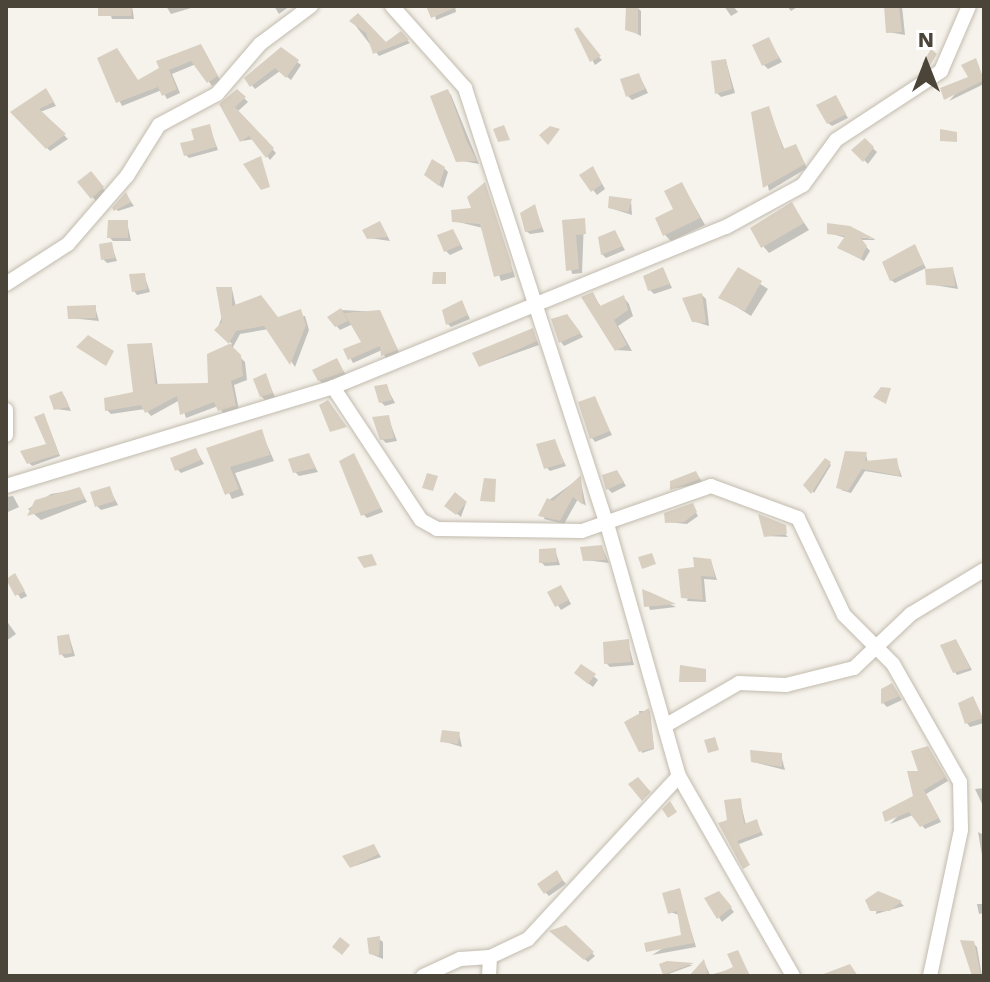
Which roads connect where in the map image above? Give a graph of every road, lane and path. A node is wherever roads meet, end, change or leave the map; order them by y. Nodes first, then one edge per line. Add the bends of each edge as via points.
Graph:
1 (311, 6) edge
2 (392, 6) edge
3 (969, 6) edge
4 (6, 284) edge
5 (534, 306) junction
6 (333, 387) junction
7 (6, 410) edge
8 (6, 435) edge
9 (6, 486) edge
10 (607, 524) junction
11 (984, 570) edge
12 (880, 646) junction
13 (668, 724) junction
14 (679, 776) junction
15 (490, 957) junction
16 (423, 976) edge
17 (489, 976) edge
18 (793, 976) edge
19 (930, 976) edge

1 - 4 street via 260,44 217,94 159,125 127,176 68,244
2 - 5 street via 465,88
3 - 5 street via 941,71 836,140 789,196
5 - 6 street
5 - 10 street
6 - 9 street
6 - 10 street via 421,520 437,529 525,535
7 - 8 street
10 - 12 street via 711,486 786,509 798,518 844,615
10 - 13 street
11 - 12 street via 911,614
12 - 13 street via 854,668 786,685 739,683
12 - 19 street via 960,782 961,830
13 - 14 street
14 - 15 street via 528,939
14 - 18 street
15 - 16 street via 460,959
15 - 17 street

